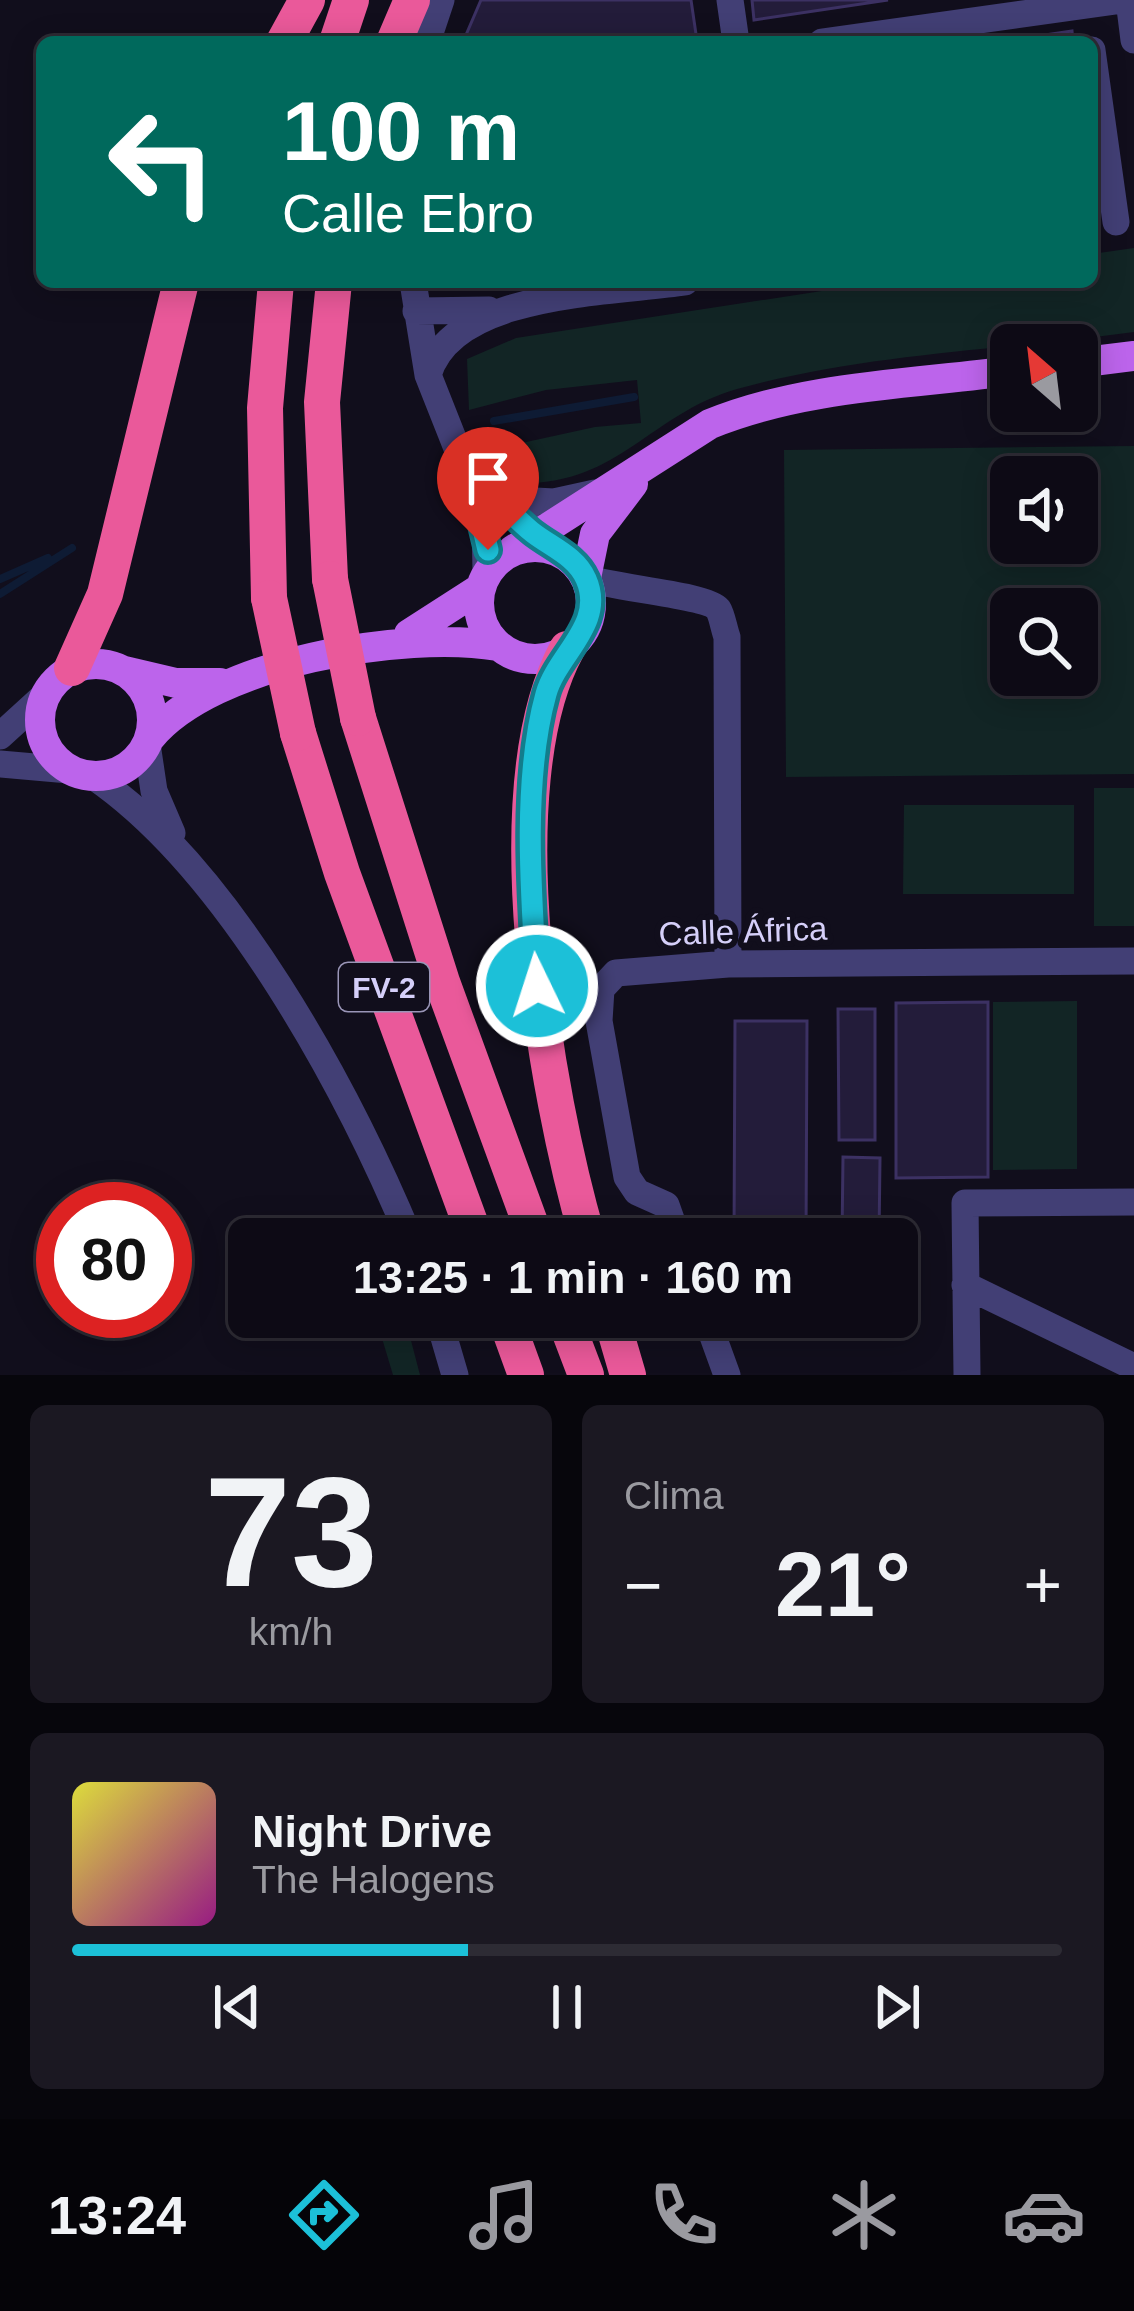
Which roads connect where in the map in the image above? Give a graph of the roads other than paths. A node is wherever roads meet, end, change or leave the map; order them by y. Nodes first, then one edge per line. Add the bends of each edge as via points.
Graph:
1 (307, 0) edge
2 (351, 0) edge
3 (412, 0) edge
4 (441, 0) edge
5 (730, 0) edge
6 (1126, 0) edge
7 (1085, 3) edge
8 (287, 36) edge
9 (339, 36) edge
10 (397, 36) edge
11 (429, 36) edge
12 (735, 36) edge
13 (862, 36) edge
14 (1090, 36) edge
15 (1134, 40) edge
16 (1098, 100) edge
17 (1114, 222) edge
18 (180, 288) edge
19 (275, 288) edge
20 (333, 288) edge
21 (643, 288) edge
22 (414, 296) edge
23 (505, 308) junction
24 (1134, 356) edge
25 (1098, 360) edge
26 (990, 374) edge
27 (428, 375) junction
28 (649, 466) junction
29 (468, 467) junction
30 (605, 490) junction
31 (498, 499) junction
32 (537, 546) junction
33 (586, 578) junction
34 (483, 581) junction
35 (398, 639) junction
36 (498, 646) junction
37 (567, 649) junction
38 (72, 668) junction
39 (125, 671) junction
40 (226, 683) junction
41 (45, 695) junction
42 (0, 736) edge
43 (149, 741) junction
44 (0, 764) edge
45 (81, 773) junction
46 (179, 848) junction
47 (1134, 961) edge
48 (728, 964) junction
49 (1134, 1202) edge
50 (400, 1218) edge
51 (468, 1218) edge
52 (528, 1218) edge
53 (583, 1218) edge
54 (671, 1218) edge
55 (965, 1285) junction
56 (444, 1338) edge
57 (513, 1338) edge
58 (572, 1338) edge
59 (617, 1338) edge
60 (714, 1338) edge
61 (1134, 1367) edge
62 (455, 1375) edge
63 (526, 1375) edge
64 (586, 1375) edge
65 (628, 1375) edge
66 (727, 1375) edge
67 (967, 1375) edge

1 - 8 highway
2 - 9 highway
3 - 10 highway
4 - 11 street
5 - 12 street
6 - 7 street
6 - 15 street
7 - 13 street
7 - 14 street
16 - 17 street
18 - 38 highway via 105,594
19 - 51 highway, FV-2, bridge via 265,408 269,598 298,733 342,873
20 - 52 highway, FV-2, bridge via 322,402 330,579 358,718
21 - 23 street
22 - 23 street
22 - 27 street
23 - 27 street via 456,333
24 - 25 main road
26 - 28 main road via 767,404 710,424
27 - 29 street
28 - 30 main road
28 - 33 main road via 595,535
29 - 31 street
29 - 34 street via 485,519
30 - 31 street via 554,502
30 - 32 main road
31 - 32 street
32 - 33 main road
32 - 34 main road
33 - 37 main road via 589,619
33 - 48 street via 699,596 717,608 727,637
34 - 35 main road via 440,619
34 - 36 main road via 481,621
35 - 36 main road
35 - 40 main road
36 - 37 main road via 537,659
37 - 53 highway via 540,724 531,901 552,1101
38 - 39 main road via 101,663
38 - 41 main road
39 - 40 main road
39 - 43 main road via 150,700
40 - 43 main road via 182,706
41 - 42 street
41 - 45 main road via 42,737
43 - 45 main road via 124,769
43 - 46 street via 154,790
44 - 45 street
45 - 46 street
46 - 50 street via 328,1073
47 - 48 street, Calle África
48 - 54 street, Calle África via 616,974 601,988 599,1021 627,1177 637,1192 666,1204
49 - 55 street via 964,1203
55 - 61 street
55 - 67 street
56 - 62 street
57 - 63 highway
58 - 64 highway
59 - 65 highway
60 - 66 street

